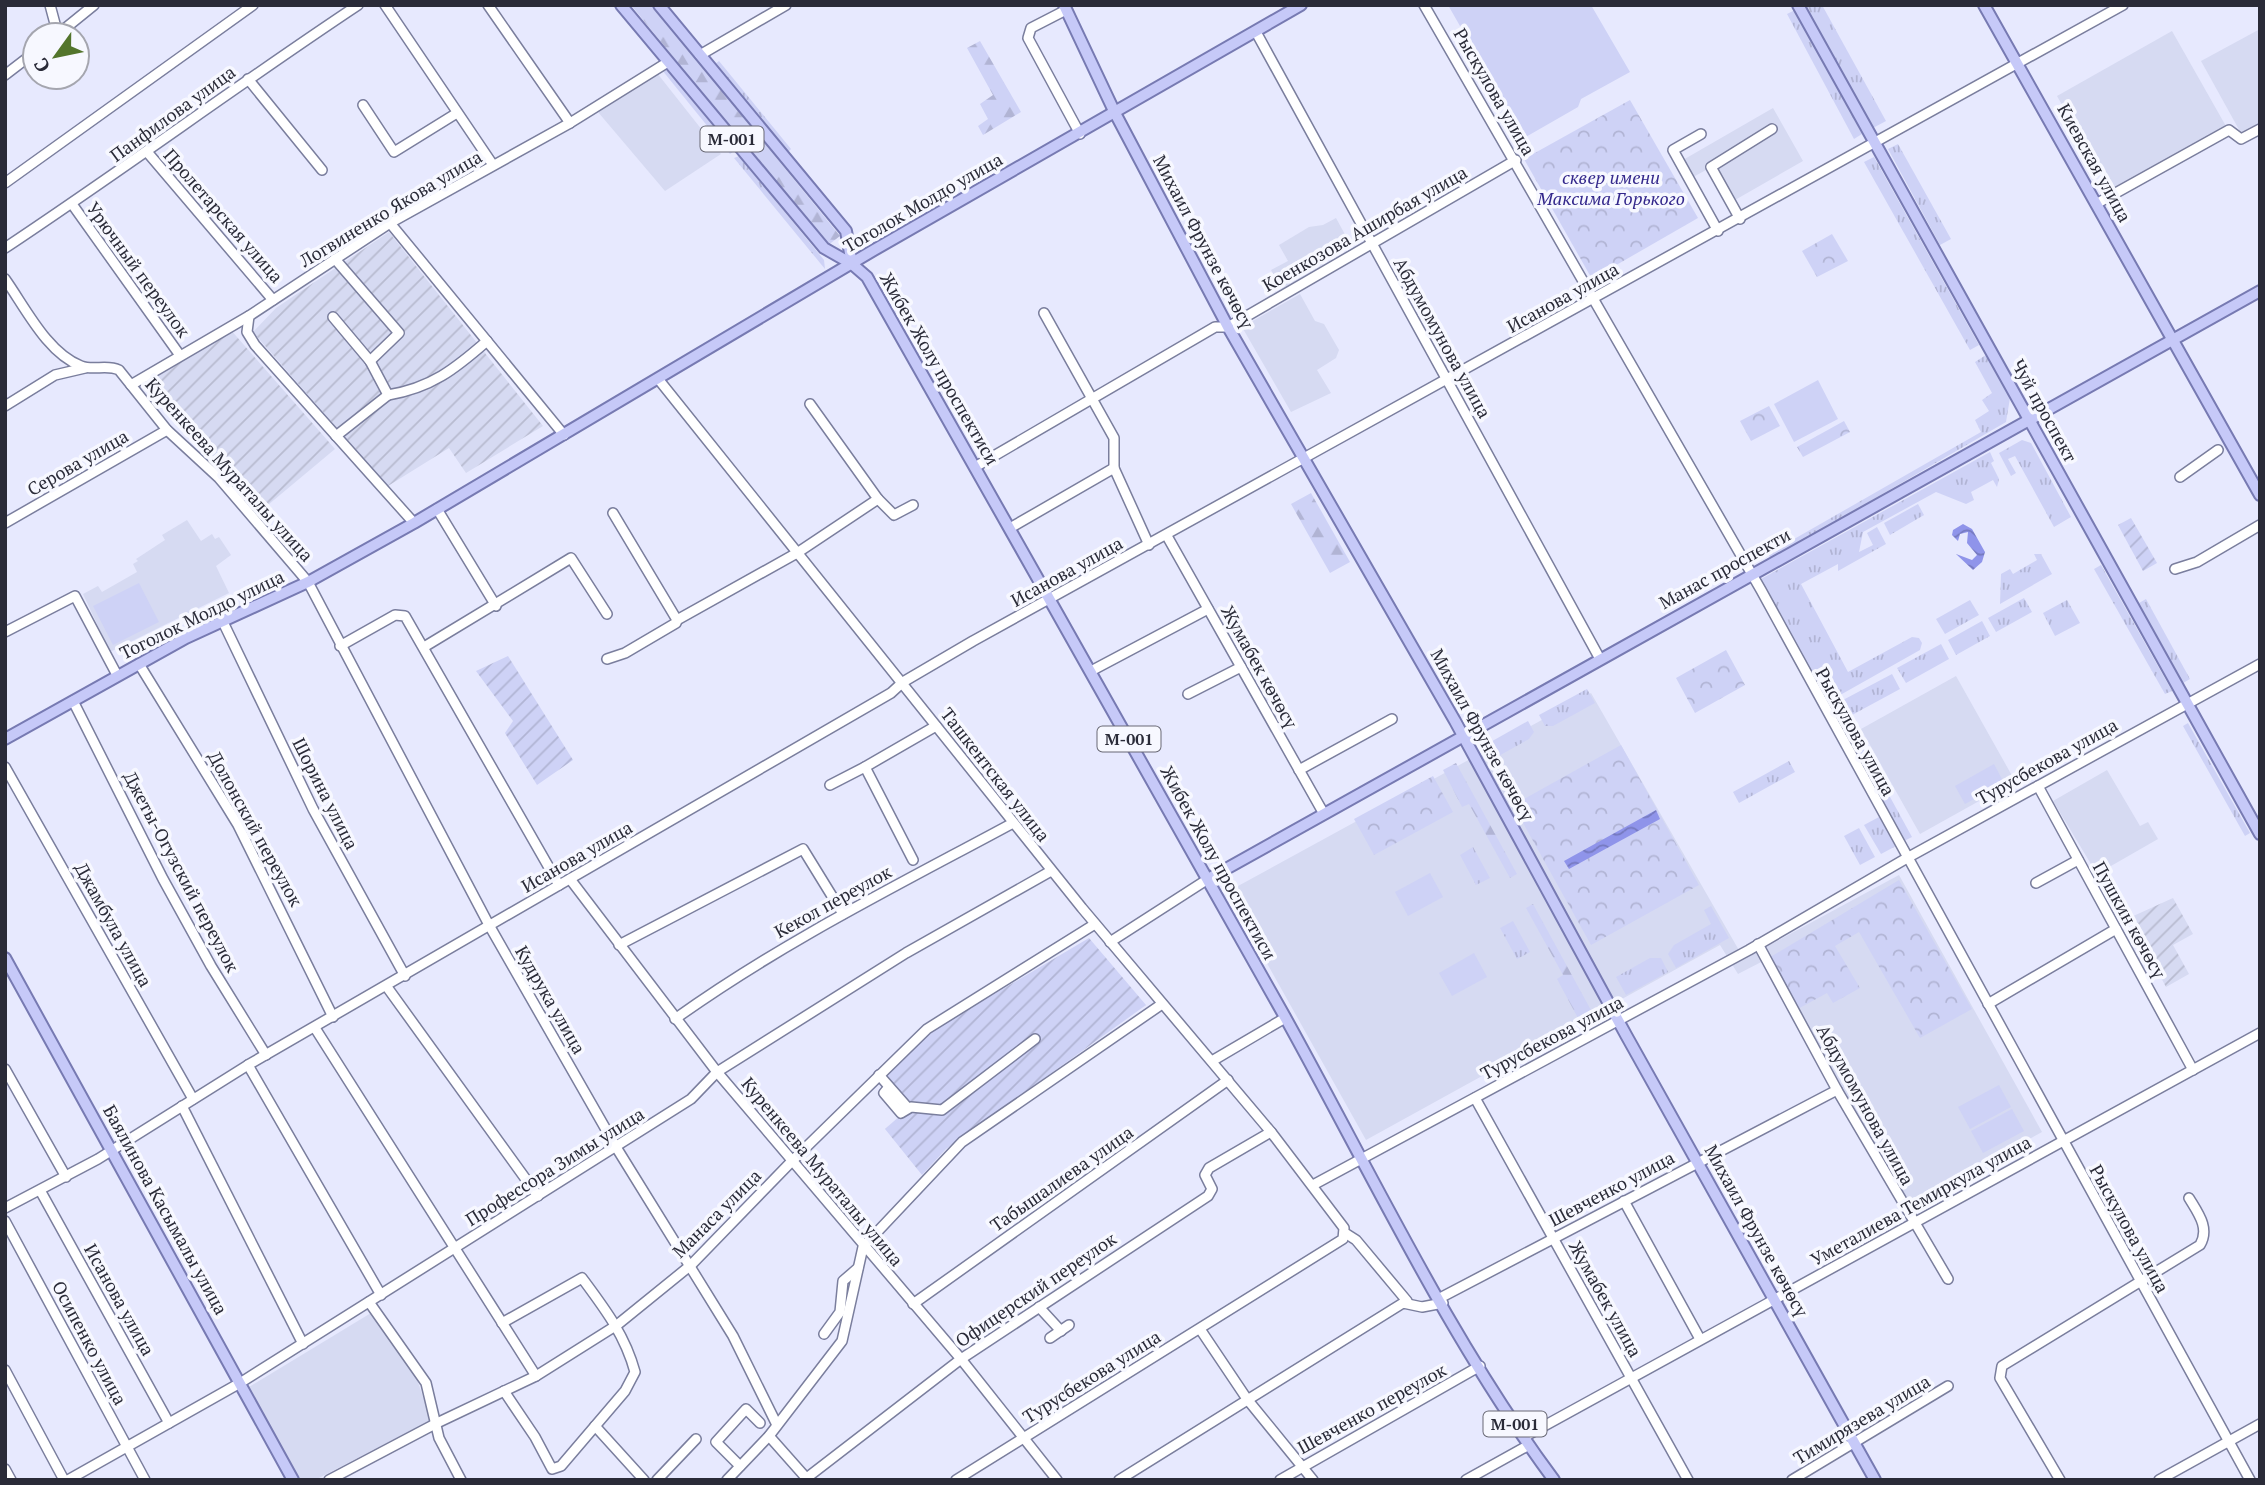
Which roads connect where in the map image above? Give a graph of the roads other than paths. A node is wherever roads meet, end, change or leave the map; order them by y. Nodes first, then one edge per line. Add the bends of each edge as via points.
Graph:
1 (94, 5) edge
2 (253, 5) edge
3 (358, 5) edge
4 (385, 5) edge
5 (488, 5) edge
6 (621, 5) edge
7 (659, 5) edge
8 (786, 5) edge
9 (1301, 5) edge
10 (1424, 5) edge
11 (1798, 5) edge
12 (1984, 5) edge
13 (2123, 5) edge
14 (1065, 8) edge
15 (74, 21) edge
16 (1256, 32) junction
17 (700, 55) junction
18 (668, 62) junction
19 (21, 63) edge
20 (2017, 64) junction
21 (5, 75) edge
22 (248, 79) junction
23 (363, 105) dead end
24 (457, 113) junction
25 (1115, 113) junction
26 (570, 123) junction
27 (1772, 129) dead end
28 (2260, 129) edge
29 (1080, 134) junction
30 (1701, 134) dead end
31 (1875, 144) junction
32 (148, 153) junction
33 (1516, 160) junction
34 (493, 165) junction
35 (322, 170) dead end
36 (5, 183) edge
37 (72, 204) junction
38 (2096, 204) junction
39 (1740, 219) junction
40 (390, 223) junction
41 (1718, 231) junction
42 (1373, 245) junction
43 (5, 248) edge
44 (335, 259) junction
45 (852, 264) junction
46 (5, 279) edge
47 (2260, 291) edge
48 (1595, 298) junction
49 (273, 300) junction
50 (1044, 313) dead end
51 (249, 316) junction
52 (333, 317) dead end
53 (1228, 327) junction
54 (2173, 339) junction
55 (487, 341) junction
56 (179, 354) junction
57 (370, 361) junction
58 (85, 368) junction
59 (659, 380) junction
60 (1447, 380) junction
61 (131, 385) junction
62 (388, 395) junction
63 (1094, 400) junction
64 (810, 404) dead end
65 (5, 406) edge
66 (2030, 421) junction
67 (167, 430) junction
68 (564, 435) junction
69 (336, 436) junction
70 (2218, 450) dead end
71 (1304, 458) junction
72 (975, 467) junction
73 (1114, 468) junction
74 (2180, 477) dead end
75 (2260, 495) edge
76 (878, 499) junction
77 (913, 505) dead end
78 (437, 509) junction
79 (613, 513) dead end
80 (5, 523) edge
81 (414, 523) junction
82 (2260, 525) edge
83 (1010, 528) junction
84 (1167, 536) junction
85 (1149, 545) junction
86 (797, 553) junction
87 (2175, 569) dead end
88 (1751, 575) junction
89 (308, 582) junction
90 (1050, 600) junction
91 (496, 606) junction
92 (1208, 609) junction
93 (607, 614) dead end
94 (677, 620) junction
95 (223, 622) junction
96 (5, 632) edge
97 (341, 646) junction
98 (424, 647) junction
99 (607, 659) dead end
100 (1600, 659) junction
101 (139, 664) junction
102 (2260, 664) edge
103 (1241, 667) junction
104 (1091, 671) junction
105 (117, 675) junction
106 (903, 682) junction
107 (1188, 694) dead end
108 (73, 701) junction
109 (2187, 703) junction
110 (1392, 719) dead end
111 (936, 726) junction
112 (1464, 735) junction
113 (5, 739) edge
114 (5, 767) edge
115 (865, 767) junction
116 (1299, 770) junction
117 (830, 785) dead end
118 (2038, 786) junction
119 (1324, 814) junction
120 (1013, 823) junction
121 (2260, 834) edge
122 (1907, 858) junction
123 (913, 860) dead end
124 (2078, 860) junction
125 (1051, 870) junction
126 (570, 879) junction
127 (1208, 879) junction
128 (2036, 883) dead end
129 (559, 886) junction
130 (843, 914) junction
131 (1095, 924) junction
132 (489, 925) junction
133 (2116, 929) junction
134 (1110, 942) junction
135 (1758, 944) junction
136 (619, 945) junction
137 (5, 958) edge
138 (405, 976) junction
139 (387, 987) junction
140 (1162, 1004) junction
141 (1988, 1004) junction
142 (333, 1017) junction
143 (1285, 1018) junction
144 (675, 1019) junction
145 (1618, 1021) junction
146 (315, 1028) junction
147 (2260, 1033) edge
148 (1035, 1039) dead end
149 (266, 1055) junction
150 (1212, 1060) junction
151 (248, 1065) junction
152 (5, 1069) edge
153 (2193, 1070) junction
154 (717, 1072) junction
155 (879, 1076) junction
156 (1228, 1080) junction
157 (1837, 1090) junction
158 (1475, 1098) junction
159 (193, 1099) junction
160 (182, 1107) junction
161 (1271, 1132) junction
162 (2063, 1140) junction
163 (616, 1147) junction
164 (113, 1149) junction
165 (1363, 1158) junction
166 (792, 1161) junction
167 (1698, 1163) junction
168 (66, 1177) junction
169 (1313, 1185) junction
170 (41, 1192) junction
171 (538, 1196) junction
172 (2189, 1198) dead end
173 (1624, 1201) junction
174 (5, 1208) edge
175 (5, 1221) edge
176 (1914, 1223) junction
177 (1345, 1233) junction
178 (1554, 1238) junction
179 (863, 1247) junction
180 (455, 1249) junction
181 (691, 1265) junction
182 (858, 1268) junction
183 (1948, 1279) dead end
184 (2140, 1282) junction
185 (381, 1295) junction
186 (1774, 1299) junction
187 (1441, 1300) junction
188 (1407, 1301) junction
189 (369, 1302) junction
190 (913, 1304) junction
191 (1039, 1307) junction
192 (502, 1323) junction
193 (617, 1325) junction
194 (1200, 1329) junction
195 (824, 1335) dead end
196 (1050, 1338) dead end
197 (1700, 1339) junction
198 (303, 1344) junction
199 (961, 1359) junction
200 (1480, 1366) junction
201 (5, 1370) edge
202 (536, 1376) junction
203 (1630, 1378) junction
204 (240, 1383) junction
205 (1948, 1386) dead end
206 (504, 1391) junction
207 (1247, 1399) junction
208 (169, 1423) junction
209 (438, 1423) junction
210 (760, 1423) dead end
211 (2260, 1424) edge
212 (777, 1425) junction
213 (595, 1426) junction
214 (769, 1436) junction
215 (696, 1439) dead end
216 (1023, 1439) junction
217 (1526, 1441) junction
218 (2229, 1441) junction
219 (1854, 1443) junction
220 (127, 1447) junction
221 (740, 1466) junction
222 (1302, 1466) junction
223 (5, 1469) edge
224 (806, 1479) edge
225 (11, 1480) edge
226 (66, 1480) edge
227 (145, 1480) edge
228 (293, 1480) edge
229 (329, 1480) edge
230 (460, 1480) edge
231 (644, 1480) edge
232 (657, 1480) edge
233 (727, 1480) edge
234 (956, 1480) edge
235 (1058, 1480) edge
236 (1119, 1480) edge
237 (1280, 1480) edge
238 (1313, 1480) edge
239 (1466, 1480) edge
240 (1554, 1480) edge
241 (1688, 1480) edge
242 (1791, 1480) edge
243 (1875, 1480) edge
244 (2060, 1480) edge
245 (2159, 1480) edge
246 (2250, 1480) edge

1 - 15 street
2 - 36 street
3 - 22 street, Панфилова улица
4 - 24 street
5 - 26 street
6 - 18 main road, Жибек Жолу проспектиси / М-001
7 - 17 main road, Жибек Жолу проспектиси / М-001
8 - 17 street
9 - 16 main road, Тоголок Молдо улица
10 - 33 street, Рыскулова улица
11 - 31 main road, Чуй проспект
12 - 20 main road, Киевская улица
13 - 20 street, Исанова улица
14 - 25 main road, Михаил Фрунзе көчөсү
14 - 29 street via 1031,28 1028,38
16 - 25 main road, Тоголок Молдо улица
16 - 42 street, Абдумомунова улица
17 - 45 main road, Жибек Жолу проспектиси / М-001 via 846,232
18 - 26 street, Логвиненко Якова улица
18 - 45 main road, Жибек Жолу проспектиси / М-001 via 824,248
19 - 21 street
20 - 31 street, Исанова улица
20 - 38 main road, Киевская улица
22 - 32 street, Панфилова улица
22 - 35 street
23 - 24 street via 394,152
24 - 34 street
25 - 29 main road, Тоголок Молдо улица
25 - 53 main road, Михаил Фрунзе көчөсү
26 - 34 street, Логвиненко Якова улица
27 - 39 street via 1711,167
28 - 38 street via 2241,139 2229,130
29 - 45 main road, Тоголок Молдо улица
30 - 41 street via 1674,150
31 - 39 street, Исанова улица
31 - 66 main road, Чуй проспект
32 - 37 street, Панфилова улица
32 - 49 street, Пролетарская улица
33 - 42 street, Коенкозова Аширбая улица
33 - 48 street, Рыскулова улица
34 - 40 street, Логвиненко Якова улица
37 - 43 street, Панфилова улица
37 - 56 street, Урючный переулок
38 - 54 main road, Киевская улица
39 - 41 street, Исанова улица
40 - 44 street, Логвиненко Якова улица
40 - 55 street
41 - 48 street, Исанова улица
42 - 53 street, Коенкозова Аширбая улица
42 - 60 street, Абдумомунова улица
44 - 49 street, Логвиненко Якова улица
44 - 57 street via 399,333
45 - 59 main road, Тоголок Молдо улица
45 - 72 main road, Жибек Жолу проспектиси / М-001 via 867,277
46 - 58 street via 66,359
47 - 54 main road, Манас проспекти
48 - 60 street, Исанова улица
48 - 88 street, Рыскулова улица
49 - 51 street, Логвиненко Якова улица
50 - 63 street
51 - 56 street, Логвиненко Якова улица
51 - 69 street via 247,332 255,345
52 - 57 street
53 - 63 street, Коенкозова Аширбая улица via 1215,327
53 - 71 main road, Михаил Фрунзе көчөсү
54 - 66 main road, Манас проспекти
54 - 75 main road, Киевская улица
55 - 62 street via 451,373 408,392
55 - 68 street
56 - 61 street, Логвиненко Якова улица
57 - 62 street
58 - 61 street, Куренкеева Мураталы улица via 113,367
58 - 65 street via 55,375
59 - 68 main road, Тоголок Молдо улица
59 - 86 street, Ташкентская улица
60 - 71 street, Исанова улица
60 - 100 street, Абдумомунова улица
61 - 67 street, Куренкеева Мураталы улица
62 - 69 street
63 - 72 street, Коенкозова Аширбая улица
63 - 73 street via 1114,438
64 - 76 street
66 - 88 main road, Манас проспекти
66 - 109 main road, Чуй проспект
67 - 80 street, Серова улица
67 - 89 street, Куренкеева Мураталы улица via 219,478
68 - 78 main road, Тоголок Молдо улица
69 - 81 street
70 - 74 street
71 - 84 street, Исанова улица
71 - 112 main road, Михаил Фрунзе көчөсү
72 - 83 main road, Жибек Жолу проспектиси / М-001
73 - 83 street
73 - 85 street
76 - 77 street via 894,515
76 - 86 street
78 - 81 main road, Тоголок Молдо улица
78 - 91 street
79 - 94 street
81 - 89 main road, Тоголок Молдо улица
82 - 87 street via 2197,562
83 - 90 main road, Жибек Жолу проспектиси / М-001
84 - 85 street, Исанова улица
84 - 92 street, Жумабек көчөсү
85 - 90 street, Исанова улица
86 - 94 street
86 - 106 street, Ташкентская улица
88 - 100 main road, Манас проспекти
88 - 122 street, Рыскулова улица
89 - 95 main road, Тоголок Молдо улица
89 - 97 street, Кудрука улица
90 - 104 main road, Жибек Жолу проспектиси / М-001
90 - 106 street, Исанова улица
91 - 93 street via 572,558
91 - 98 street
92 - 103 street, Жумабек көчөсү
92 - 104 street
94 - 99 street via 625,653
95 - 101 main road, Тоголок Молдо улица
95 - 138 street, Шорина улица via 313,809
96 - 105 street via 75,596
97 - 98 street via 395,615 405,616
97 - 132 street, Кудрука улица
98 - 129 street
100 - 112 main road, Манас проспекти
101 - 105 main road, Тоголок Молдо улица
101 - 142 street, Долонский переулок via 238,825
102 - 109 street, Турусбекова улица
103 - 107 street
103 - 116 street, Жумабек көчөсү
104 - 127 main road, Жибек Жолу проспектиси / М-001
105 - 108 main road, Тоголок Молдо улица
106 - 111 street, Ташкентская улица
106 - 126 street, Исанова улица
108 - 113 main road, Тоголок Молдо улица
108 - 149 street, Джеты-Огузский переулок via 199,944
109 - 118 street, Турусбекова улица
109 - 121 main road, Чуй проспект
110 - 116 street
111 - 115 street
111 - 120 street, Ташкентская улица
112 - 119 main road, Манас проспекти
112 - 145 main road, Михаил Фрунзе көчөсү
114 - 159 street, Джамбула улица
115 - 117 street
115 - 123 street
116 - 119 street, Жумабек көчөсү
118 - 122 street, Турусбекова улица
118 - 124 street, Пушкин көчөсү
119 - 127 main road, Манас проспекти
120 - 125 street, Ташкентская улица
120 - 130 street, Кекол переулок
122 - 135 street, Турусбекова улица
122 - 141 street, Рыскулова улица
124 - 128 street
124 - 133 street, Пушкин көчөсү
125 - 131 street, Ташкентская улица
125 - 154 street, Профессора Зимы улица via 906,953
126 - 129 street, Исанова улица
126 - 136 street, Куренкеева Мураталы улица
127 - 134 street
127 - 143 main road, Жибек Жолу проспектиси / М-001
129 - 132 street, Исанова улица
130 - 136 street via 803,849
130 - 144 street, Кекол переулок via 731,979
131 - 134 street, Ташкентская улица
131 - 155 street, Манаса улица via 927,1029
132 - 138 street, Исанова улица
132 - 163 street, Кудрука улица
133 - 141 street
133 - 153 street, Пушкин көчөсү
134 - 140 street, Ташкентская улица
135 - 145 street, Турусбекова улица
135 - 157 street, Абдумомунова улица
136 - 144 street, Куренкеева Мураталы улица
137 - 164 main road, Баялинова Касымалы улица
138 - 139 street, Исанова улица
139 - 142 street, Исанова улица
139 - 171 street
140 - 150 street, Ташкентская улица
140 - 179 street via 962,1142
141 - 162 street, Рыскулова улица
142 - 146 street, Исанова улица
143 - 150 street
143 - 165 main road, Жибек Жолу проспектиси / М-001
144 - 154 street, Куренкеева Мураталы улица
145 - 158 street, Турусбекова улица
145 - 167 main road, Михаил Фрунзе көчөсү
146 - 149 street, Исанова улица
146 - 180 street
147 - 153 street, Уметалиева Темиркула улица
148 - 155 street via 942,1110 908,1108
149 - 151 street, Исанова улица
150 - 156 street, Ташкентская улица
151 - 159 street, Исанова улица
151 - 185 street
152 - 168 street
153 - 162 street, Уметалиева Темиркула улица
154 - 163 street, Профессора Зимы улица via 691,1098
154 - 166 street, Куренкеева Мураталы улица
155 - 166 street, Манаса улица
156 - 161 street, Ташкентская улица
156 - 190 street, Табышалиева улица
157 - 167 street, Шевченко улица
157 - 176 street, Абдумомунова улица
158 - 165 street, Турусбекова улица
158 - 178 street, Жумабек улица
159 - 160 street, Исанова улица
160 - 164 street, Исанова улица
160 - 198 street
161 - 169 street, Ташкентская улица
161 - 191 street, Офицерский переулок via 1209,1168 1205,1175 1212,1189 1208,1196
162 - 176 street, Уметалиева Темиркула улица
162 - 184 street, Рыскулова улица
163 - 171 street, Профессора Зимы улица
163 - 181 street, Кудрука улица
164 - 168 street, Исанова улица
164 - 204 main road, Баялинова Касымалы улица
165 - 169 street, Турусбекова улица
165 - 187 main road, Жибек Жолу проспектиси / М-001
166 - 179 street, Куренкеева Мураталы улица
166 - 181 street, Манаса улица
167 - 173 street, Шевченко улица
167 - 186 main road, Михаил Фрунзе көчөсү
168 - 170 street, Исанова улица
169 - 177 street
170 - 174 street, Исанова улица
170 - 208 street, Исанова улица
171 - 180 street, Профессора Зимы улица
172 - 184 street via 2204,1225 2205,1237 2200,1245
173 - 178 street, Шевченко улица
173 - 197 street
175 - 220 street, Осипенко улица
176 - 183 street, Абдумомунова улица
176 - 186 street, Уметалиева Темиркула улица
177 - 188 street
177 - 194 street, Турусбекова улица via 1343,1239
178 - 187 street, Шевченко улица
178 - 203 street, Жумабек улица
179 - 182 street
179 - 190 street, Куренкеева Мураталы улица
180 - 185 street, Профессора Зимы улица
180 - 192 street
181 - 193 street, Манаса улица
181 - 212 street, Кудрука улица
182 - 195 street via 843,1281 840,1312
182 - 212 street via 842,1341
184 - 218 street, Рыскулова улица
184 - 244 street via 2002,1366 2000,1378
185 - 189 street, Профессора Зимы улица
186 - 197 street, Уметалиева Темиркула улица
186 - 219 main road, Михаил Фрунзе көчөсү
187 - 188 street, Шевченко улица via 1422,1307
187 - 200 main road, Жибек Жолу проспектиси / М-001
188 - 207 street
189 - 198 street, Профессора Зимы улица
189 - 209 street via 426,1382
190 - 199 street, Куренкеева Мураталы улица
191 - 196 street via 1065,1328
191 - 199 street, Офицерский переулок
192 - 193 street via 582,1278
192 - 202 street
193 - 202 street, Манаса улица
193 - 213 street via 635,1372
194 - 207 street
194 - 216 street, Турусбекова улица
197 - 203 street, Уметалиева Темиркула улица
198 - 204 street, Профессора Зимы улица
199 - 216 street, Куренкеева Мураталы улица
199 - 224 street, Офицерский переулок
200 - 217 main road, Жибек Жолу проспектиси / М-001
200 - 222 street, Шевченко переулок
201 - 226 street
202 - 206 street, Манаса улица
203 - 217 street, Уметалиева Темиркула улица
203 - 241 street, Жумабек улица
204 - 208 street, Профессора Зимы улица
204 - 228 main road, Баялинова Касымалы улица
205 - 219 street, Тимирязева улица
206 - 209 street, Манаса улица
206 - 213 street via 552,1469 561,1465
207 - 222 street
207 - 236 street
208 - 220 street, Профессора Зимы улица
209 - 229 street, Манаса улица
209 - 230 street via 439,1438
210 - 221 street via 743,1410 716,1442
211 - 218 street
212 - 214 street
213 - 231 street
214 - 221 street
214 - 224 street
215 - 232 street
216 - 234 street, Турусбекова улица
216 - 235 street, Куренкеева Мураталы улица
217 - 239 street, Уметалиева Темиркула улица
217 - 240 main road, Жибек Жолу проспектиси / М-001
218 - 245 street
218 - 246 street, Рыскулова улица
219 - 242 street, Тимирязева улица
219 - 243 main road, Михаил Фрунзе көчөсү
220 - 226 street, Профессора Зимы улица
220 - 227 street, Осипенко улица
221 - 233 street
222 - 237 street, Шевченко переулок
222 - 238 street
223 - 225 street

